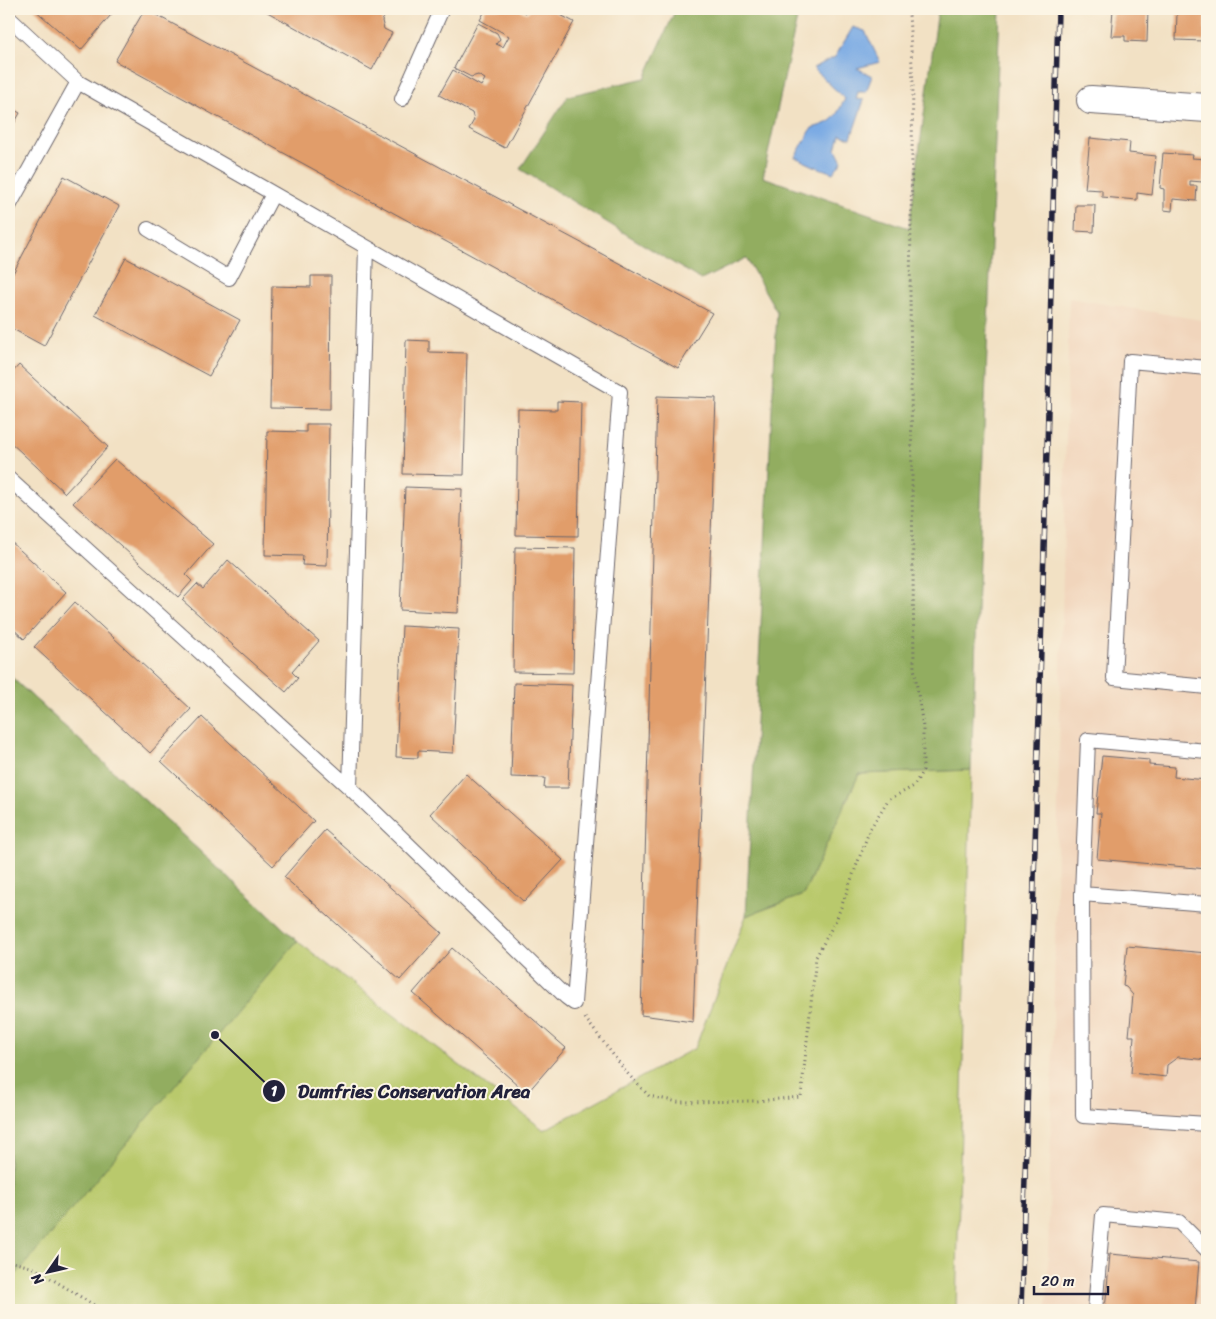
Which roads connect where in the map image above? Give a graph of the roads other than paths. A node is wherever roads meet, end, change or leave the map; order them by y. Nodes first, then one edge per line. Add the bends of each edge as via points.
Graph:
1 (442, 9) edge
2 (9, 18) edge
3 (78, 82) junction
4 (402, 99) dead end
5 (1092, 100) dead end
6 (1207, 108) edge
7 (273, 194) junction
8 (9, 206) edge
9 (148, 229) dead end
10 (366, 247) junction
11 (1207, 368) edge
12 (9, 480) edge
13 (1207, 687) edge
14 (1207, 751) edge
15 (350, 788) junction
16 (1082, 894) junction
17 (1207, 904) edge
18 (1207, 1124) edge
19 (1207, 1250) edge
20 (1095, 1310) edge

1 - 4 lane
2 - 3 lane
3 - 7 lane
3 - 8 lane
5 - 6 street
7 - 9 lane via 229,278
7 - 10 lane
10 - 15 lane
10 - 15 lane via 620,392 574,1003
11 - 13 lane via 1130,361 1114,678
12 - 15 lane
14 - 16 lane via 1088,740
16 - 17 lane
16 - 18 lane via 1083,1116
19 - 20 lane via 1179,1222 1103,1215

